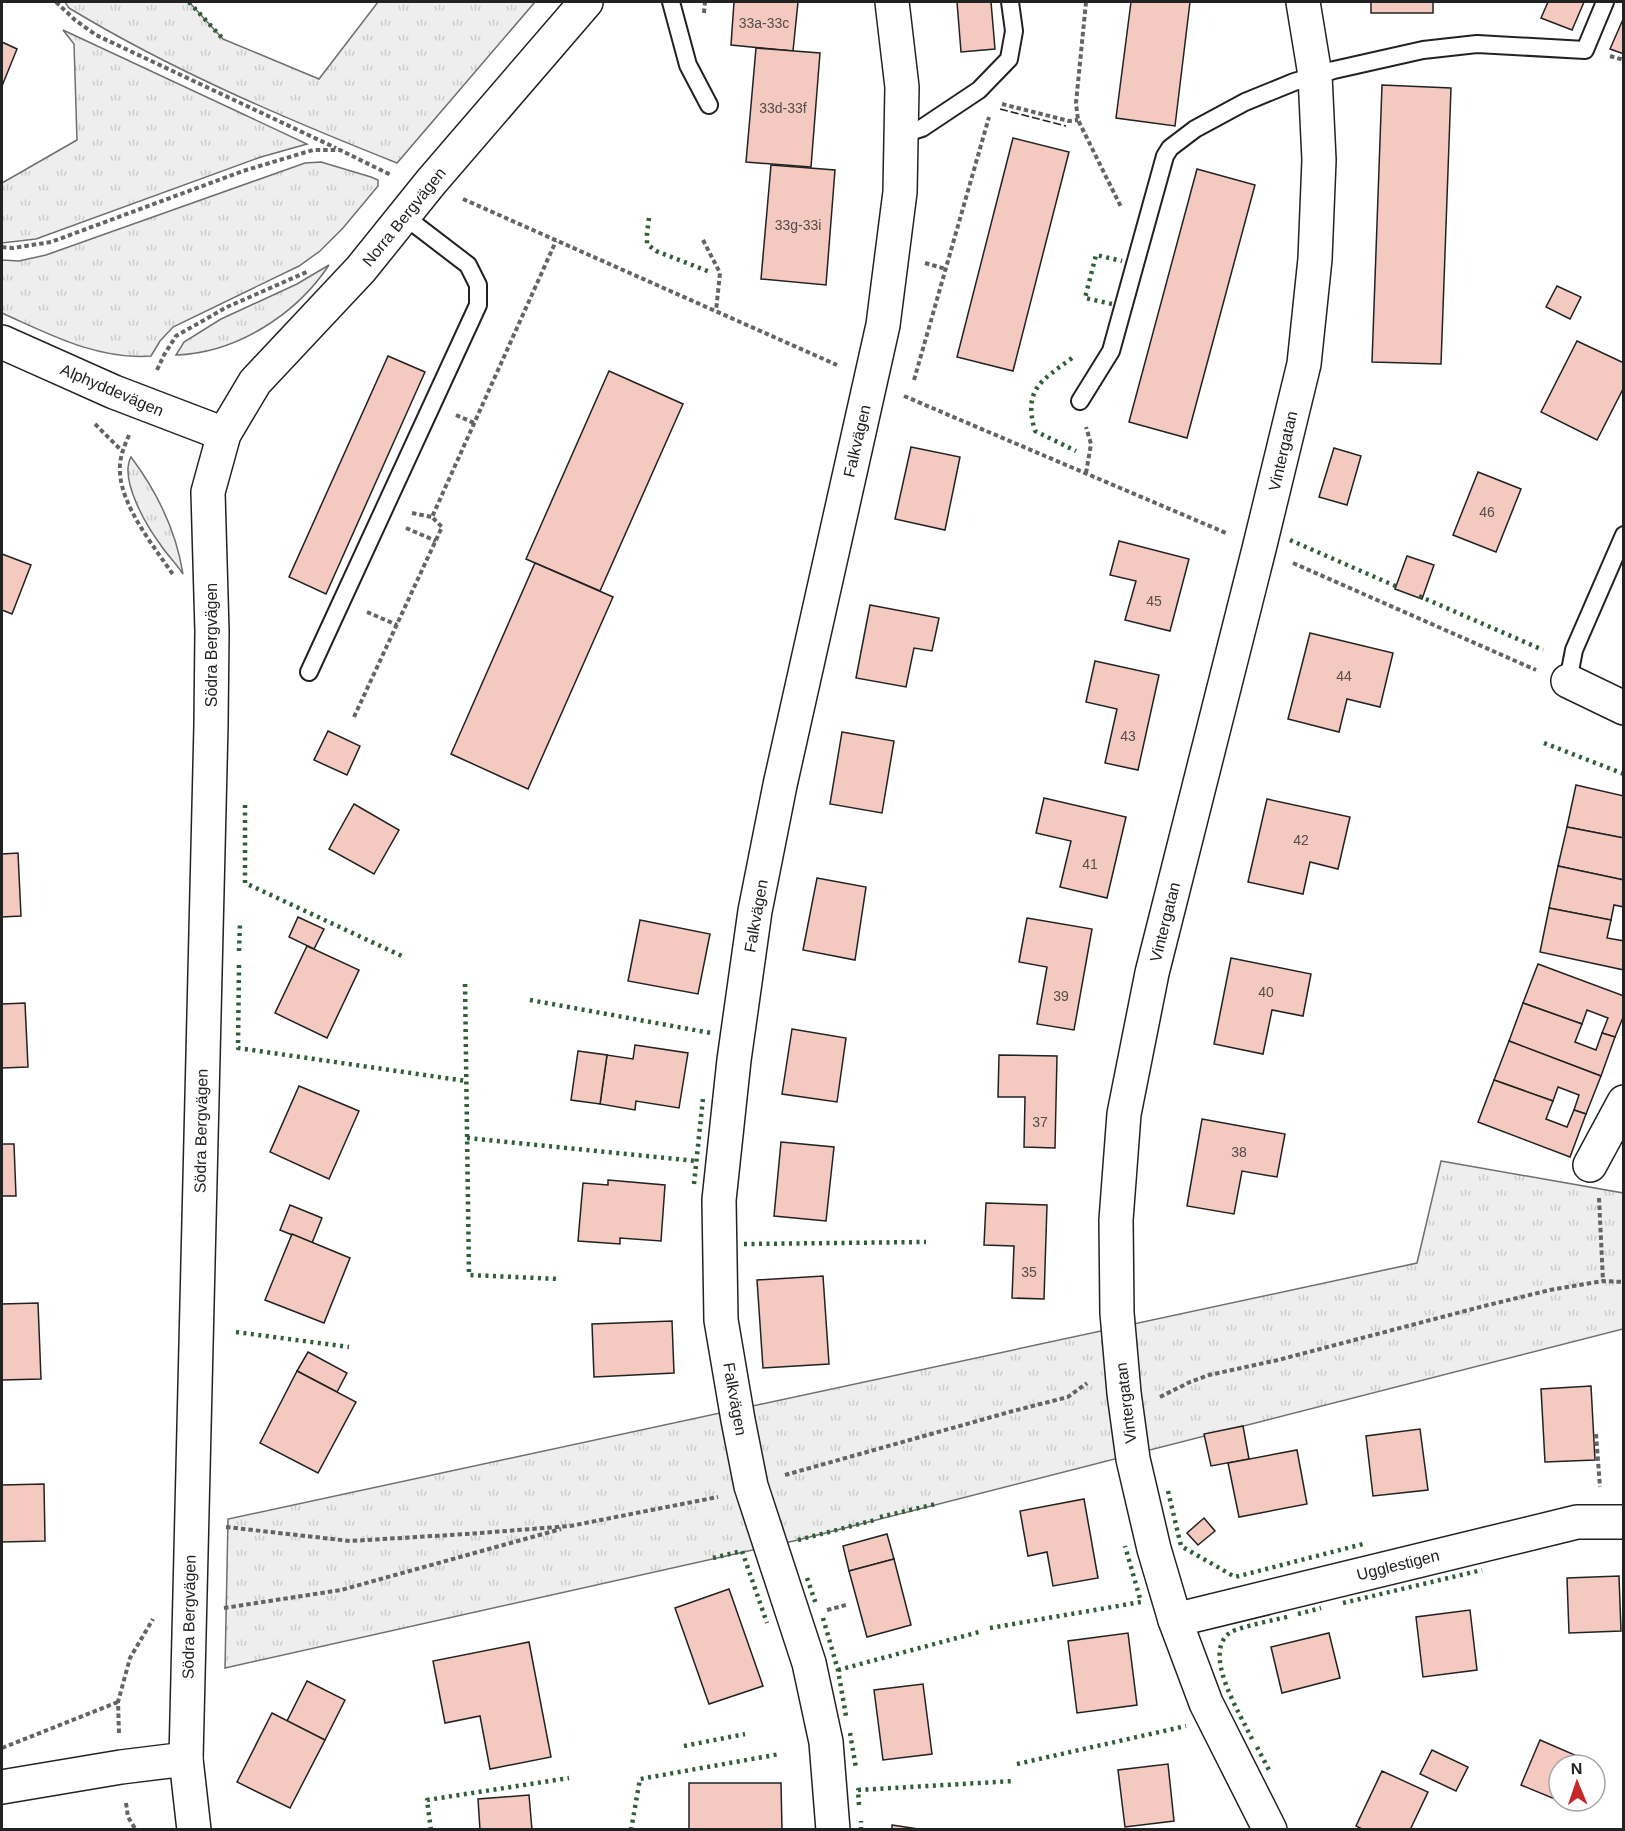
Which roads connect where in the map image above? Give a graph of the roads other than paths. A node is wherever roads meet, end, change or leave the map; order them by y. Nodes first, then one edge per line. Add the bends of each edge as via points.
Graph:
1 (586, 2) edge
2 (671, 2) edge
3 (892, 2) edge
4 (1010, 2) edge
5 (1303, 2) edge
6 (1605, 2) edge
7 (1315, 75) junction
8 (709, 105) dead end
9 (901, 135) junction
10 (404, 216) junction
11 (2, 342) edge
12 (1080, 401) road end
13 (224, 434) junction
14 (1623, 535) edge
15 (309, 672) dead end
16 (1568, 681) joint
17 (1623, 708) edge
18 (1623, 1102) edge
19 (1590, 1166) road end
20 (1623, 1522) edge
21 (1175, 1620) junction
22 (186, 1759) junction
23 (2, 1787) edge
24 (194, 1830) edge
25 (833, 1830) edge
26 (1270, 1830) edge

1 - 10 street, Norra Bergvägen
2 - 8 lane via 688,65
3 - 9 street, Falkvägen via 902,87
4 - 9 lane via 1014,31 1010,59 979,90 922,128
5 - 7 street, Vintergatan
6 - 7 lane via 1585,50 1477,44 1423,50
7 - 12 lane via 1245,102 1195,129 1170,148 1111,351
7 - 21 street, Vintergatan via 1319,160 1315,259 1304,364 1152,974 1124,1114 1116,1220 1117,1313 1124,1393 1133,1459
9 - 25 street, Falkvägen via 900,192 883,325 755,911 719,1200 721,1320 738,1420 751,1486 809,1663 826,1742
10 - 13 street, Norra Bergvägen via 361,269 255,382
10 - 15 lane via 468,265 478,285 478,305
11 - 13 street, Alphyddevägen via 114,392
13 - 22 street, Södra Bergvägen via 208,492 211,725
14 - 16 lane via 1575,650
16 - 17 street
18 - 19 street
20 - 21 street, Ugglestigen via 1577,1522
21 - 26 street, Vintergatan via 1206,1703
22 - 23 street
22 - 24 street, Södra Bergvägen

